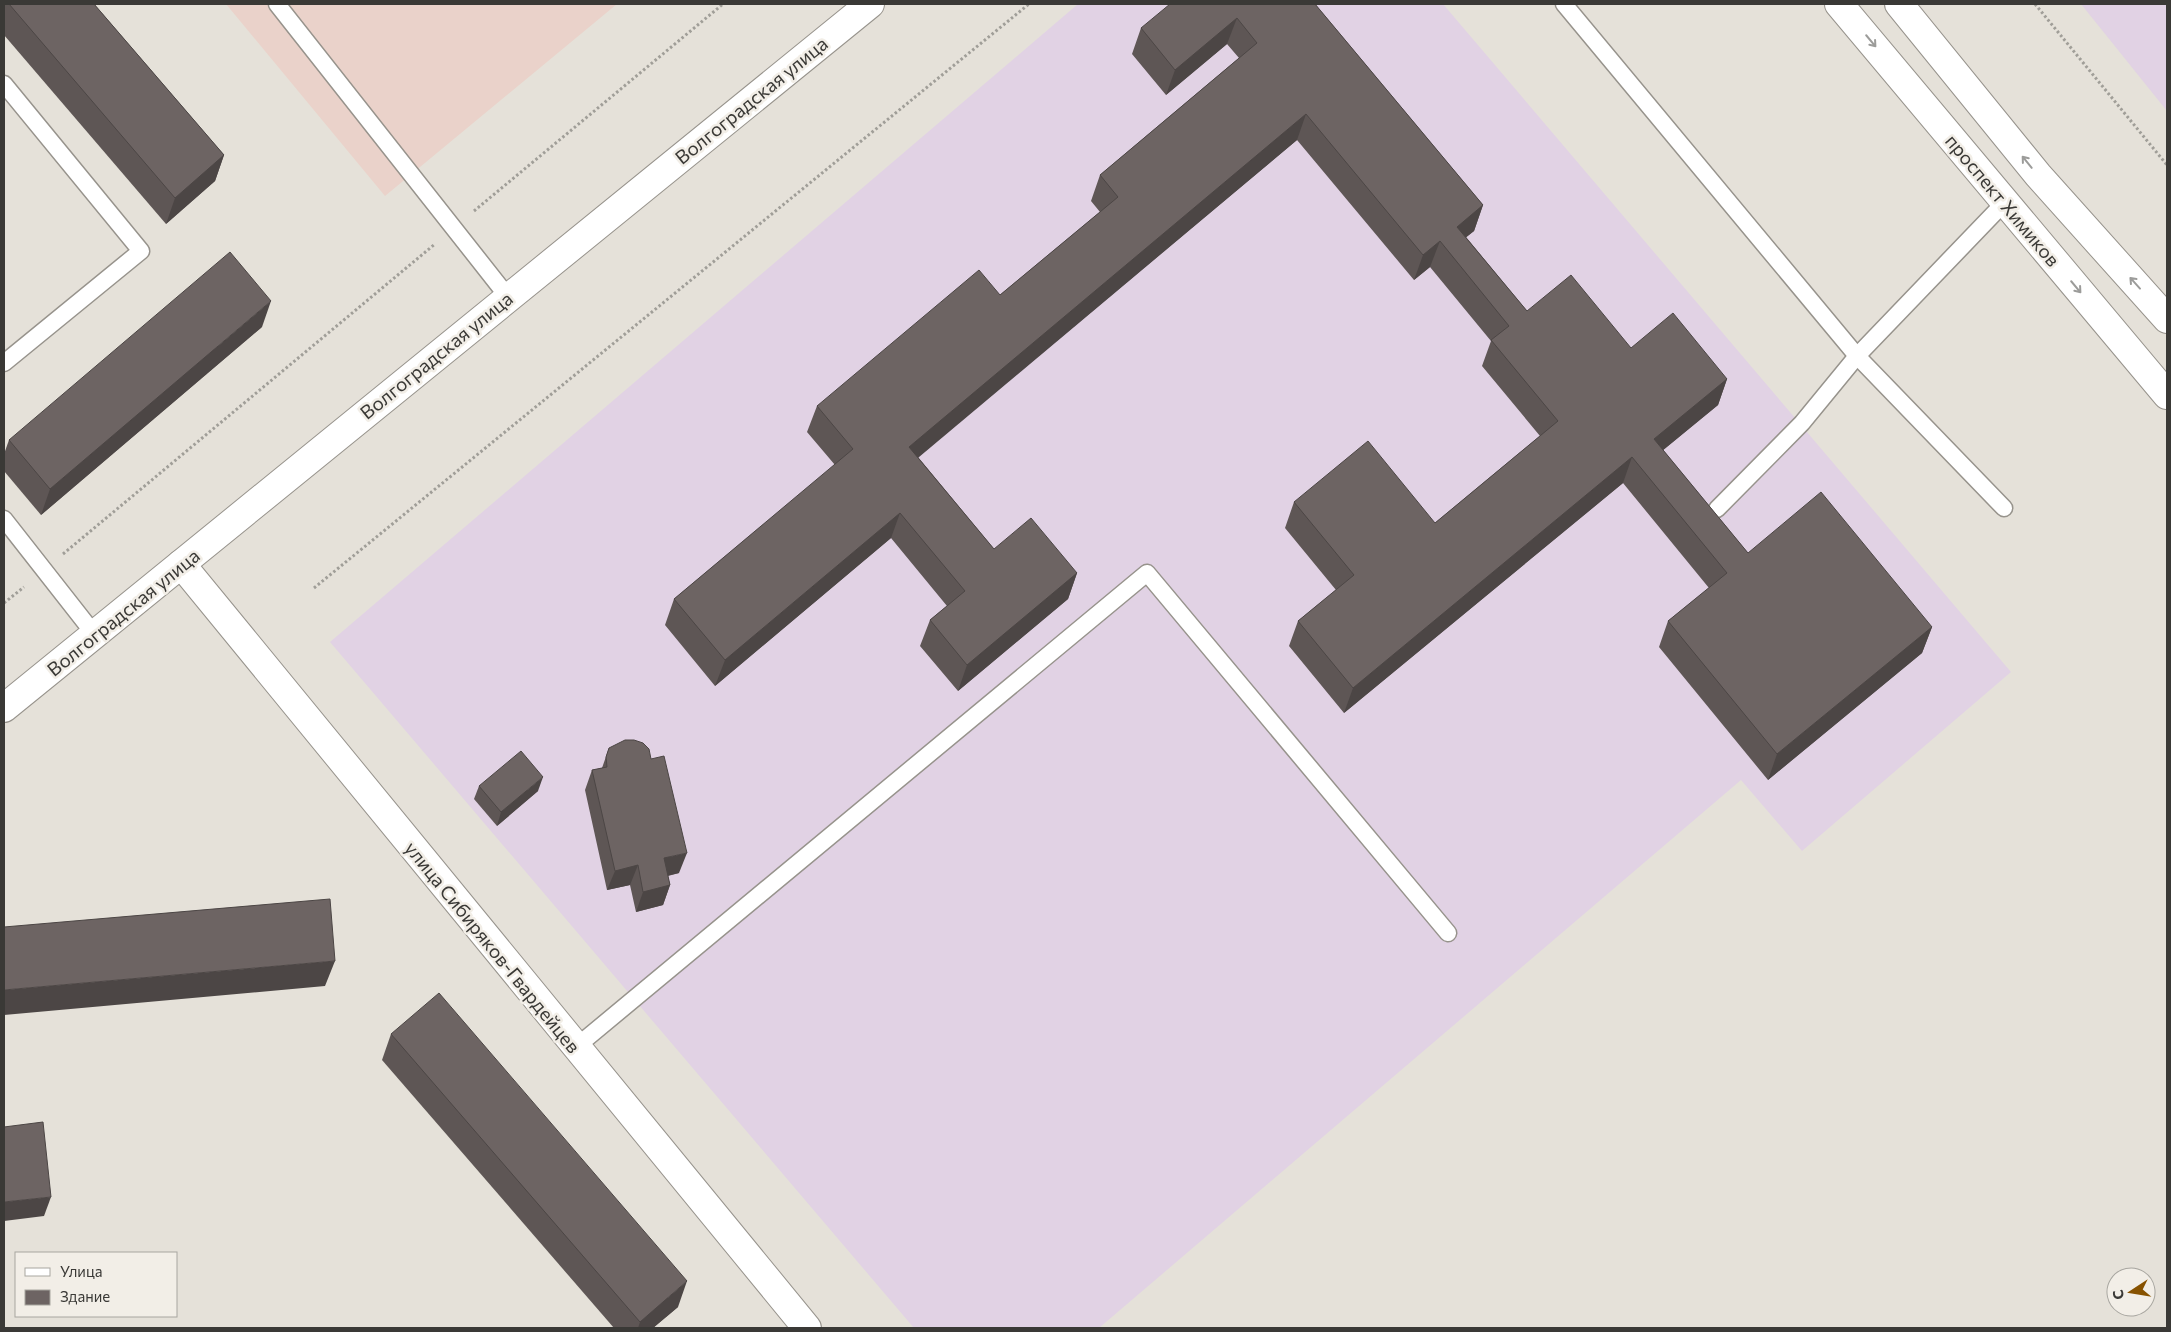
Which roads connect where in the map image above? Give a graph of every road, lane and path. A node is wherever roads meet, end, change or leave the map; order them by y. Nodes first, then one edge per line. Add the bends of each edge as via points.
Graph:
1 (277, 4) edge
2 (723, 4) edge
3 (870, 4) edge
4 (1029, 4) edge
5 (1564, 4) edge
6 (1839, 4) edge
7 (1899, 4) edge
8 (2035, 4) edge
9 (4, 84) edge
10 (2167, 165) edge
11 (2005, 202) junction
12 (455, 228) junction
13 (508, 296) junction
14 (2167, 319) edge
15 (1857, 356) junction
16 (4, 364) edge
17 (2167, 395) edge
18 (2004, 508) dead end
19 (1717, 509) dead end
20 (4, 518) edge
21 (181, 564) junction
22 (44, 570) junction
23 (314, 588) dead end
24 (4, 603) edge
25 (95, 635) junction
26 (4, 708) edge
27 (1448, 933) dead end
28 (576, 1047) junction
29 (807, 1328) edge

1 - 12 lane
2 - 12 path
3 - 13 main road, Волгоградская улица
4 - 23 path
5 - 15 lane
6 -> 11 main road, проспект Химиков
14 -> 7 main road via 2038,175
8 - 10 path
9 - 16 lane via 141,251
11 - 15 lane
11 -> 17 main road, проспект Химиков
12 - 13 lane
12 - 22 path
13 - 21 main road, Волгоградская улица
15 - 18 lane
15 - 19 lane via 1802,423
20 - 22 lane
21 - 25 main road, Волгоградская улица
21 - 28 main road, улица Сибиряков-Гвардейцев
22 - 24 path
22 - 25 lane
25 - 26 main road, Волгоградская улица
27 - 28 lane via 1147,573
28 - 29 main road, улица Сибиряков-Гвардейцев

